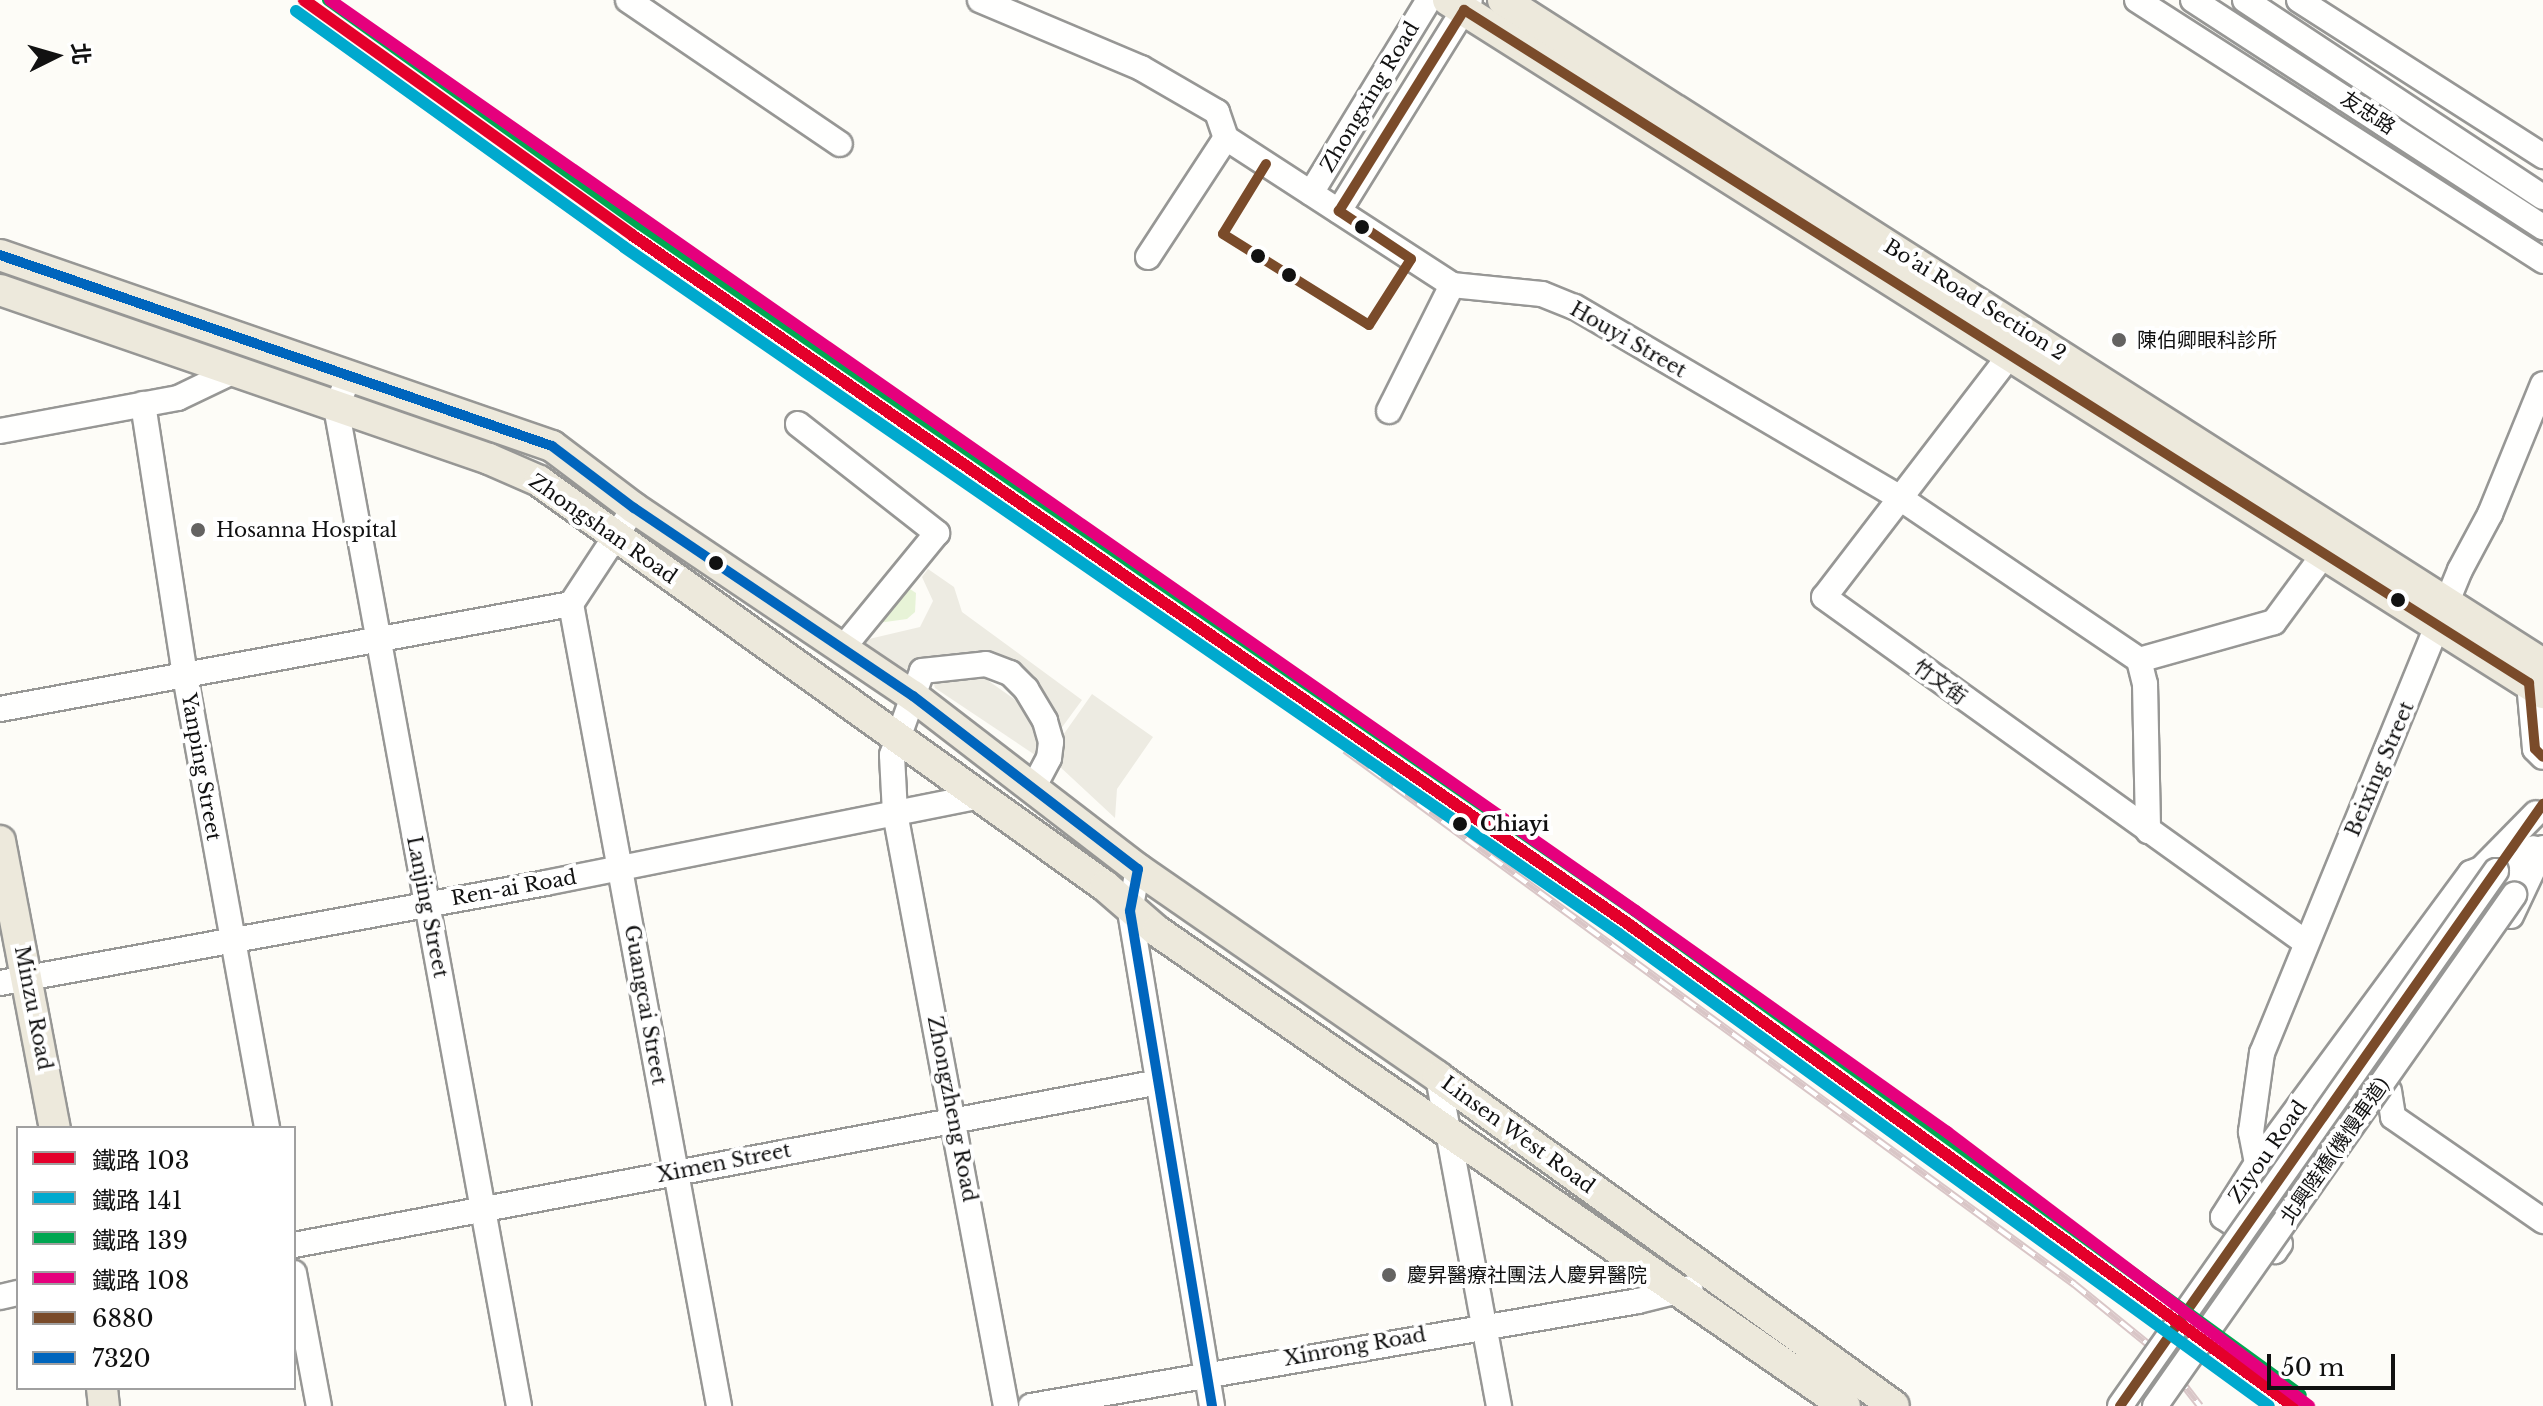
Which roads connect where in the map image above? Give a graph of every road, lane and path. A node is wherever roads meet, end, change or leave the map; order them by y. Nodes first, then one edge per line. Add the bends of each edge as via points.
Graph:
1 (628, 0) edge
2 (980, 0) edge
3 (1429, 0) edge
4 (1503, 0) edge
5 (2137, 0) edge
6 (2193, 0) edge
7 (2245, 0) edge
8 (2299, 0) edge
9 (1461, 3) edge
10 (1226, 138) junction
11 (840, 144) dead end
12 (2543, 156) edge
13 (1311, 193) junction
14 (2543, 197) edge
15 (1339, 211) junction
16 (2543, 227) edge
17 (0, 255) edge
18 (1148, 257) dead end
19 (2543, 261) edge
20 (1452, 285) junction
21 (0, 290) edge
22 (248, 345) junction
23 (2010, 355) junction
24 (230, 373) junction
25 (349, 377) junction
26 (2543, 384) edge
27 (143, 404) junction
28 (336, 407) junction
29 (1389, 411) dead end
30 (798, 424) dead end
31 (0, 431) edge
32 (1900, 498) junction
33 (634, 508) junction
34 (613, 536) junction
35 (2324, 554) junction
36 (571, 604) junction
37 (2443, 614) junction
38 (379, 637) junction
39 (842, 649) junction
40 (2139, 660) junction
41 (2540, 674) edge
42 (185, 676) junction
43 (913, 696) junction
44 (0, 709) edge
45 (899, 737) junction
46 (2543, 757) edge
47 (1034, 786) junction
48 (980, 796) junction
49 (2540, 808) edge
50 (895, 813) junction
51 (2148, 831) junction
52 (2543, 837) edge
53 (0, 841) edge
54 (2543, 846) edge
55 (620, 869) junction
56 (1138, 869) junction
57 (2499, 880) junction
58 (426, 904) junction
59 (1130, 911) junction
60 (233, 939) junction
61 (2305, 942) junction
62 (14, 980) edge
63 (1438, 1077) junction
64 (1154, 1083) junction
65 (2389, 1091) junction
66 (955, 1118) junction
67 (54, 1126) edge
68 (267, 1126) edge
69 (1449, 1134) junction
70 (2257, 1163) junction
71 (676, 1172) junction
72 (486, 1208) junction
73 (2543, 1221) edge
74 (296, 1245) edge
75 (1716, 1278) junction
76 (296, 1284) edge
77 (1680, 1291) junction
78 (1485, 1325) junction
79 (1205, 1372) junction
80 (319, 1406) edge
81 (519, 1406) edge
82 (719, 1406) edge
83 (1006, 1406) edge
84 (1031, 1406) edge
85 (1212, 1406) edge
86 (1499, 1406) edge
87 (1845, 1406) edge
88 (1893, 1406) edge
89 (2106, 1406) edge
90 (2120, 1406) edge
91 (2139, 1406) edge
92 (2155, 1406) edge

1 - 11 street
2 - 10 street, Houyi Street via 1141,68 1217,112
3 - 13 street, Zhongxing Road
4 - 37 main road, Bo’ai Road Section 2
5 - 19 street
6 - 16 street, 友忠路
7 - 14 street
8 - 12 street
9 - 15 street, Zhongxing Road
9 - 23 main road, Bo’ai Road Section 2
10 - 13 street, Houyi Street
10 - 18 street
13 - 15 street, Houyi Street
15 - 20 street, Houyi Street
17 - 22 main road, Zhongshan Road
20 - 29 street
20 - 32 street, Houyi Street via 1542,294 1575,307
21 - 24 main road, Zhongshan Road
22 - 24 main road
22 - 25 main road, Zhongshan Road
23 - 32 street, 竹文街
23 - 35 main road, Bo’ai Road Section 2
24 - 27 street via 178,398
24 - 28 main road, Zhongshan Road
25 - 28 street
25 - 33 main road, Zhongshan Road via 552,446
26 - 37 street, Beixing Street
27 - 31 street
27 - 42 street, Yanping Street
28 - 34 main road, Zhongshan Road via 519,471
28 - 38 street, Lanjing Street
30 - 39 street via 937,533
32 - 40 street, Houyi Street
32 - 51 street, 竹文街 via 1824,597
33 - 34 street
33 - 39 main road, Zhongshan Road
34 - 36 street
34 - 45 main road, Zhongshan Road
35 - 37 main road, Bo’ai Road Section 2
35 - 40 street via 2274,622
36 - 38 street
36 - 55 street, Guangcai Street
37 - 41 main road
37 - 61 street, Beixing Street
38 - 42 street
38 - 58 street, Lanjing Street
39 - 43 main road, Zhongshan Road
40 - 51 street via 2145,684
41 - 46 street via 2535,749
42 - 44 street
42 - 60 street, Yanping Street
43 - 45 street, Zhongzheng Road
43 - 47 main road, Zhongshan Road
43 - 47 street, Zhongzheng Road via 922,671 963,662 1010,673 1039,707 1051,742
45 - 48 main road, Zhongshan Road
45 - 50 street, Zhongzheng Road via 892,755
47 - 56 main road, Zhongshan Road
48 - 50 street, Ren-ai Road
48 - 59 main road, Zhongshan Road via 1105,886
49 - 57 street, Ziyou Road
49 - 70 street, Ziyou Road via 2471,873
50 - 55 street, Ren-ai Road
50 - 66 street, Zhongzheng Road
51 - 61 street, 竹文街
52 - 57 street
53 - 62 main road, Minzu Road
54 - 57 street
54 - 65 street, Ziyou Road via 2517,906
55 - 58 street, Ren-ai Road
55 - 71 street, Guangcai Street
56 - 59 street
56 - 63 main road, Linsen West Road
57 - 89 street, 北興陸橋(機慢車道)
57 - 90 street, bridge
57 - 91 street
57 - 92 street, 北興陸橋(機慢車道), bridge
58 - 60 street, Ren-ai Road
58 - 72 street, Lanjing Street
59 - 64 street
59 - 69 main road, Linsen West Road
60 - 62 street, Ren-ai Road
60 - 68 street, Yanping Street
61 - 70 street, Beixing Street via 2262,1053 2251,1132
62 - 67 main road, Minzu Road
63 - 69 street
63 - 75 main road, Linsen West Road
64 - 66 street, Ximen Street
64 - 79 street
65 - 70 street, Ziyou Road via 2275,1251 2223,1217
65 - 73 street via 2393,1117
66 - 71 street, Ximen Street
66 - 83 street, Zhongzheng Road
69 - 77 main road, Linsen West Road
69 - 78 street
71 - 72 street, Ximen Street
71 - 82 street, Guangcai Street
72 - 74 street, Ximen Street
72 - 81 street, Lanjing Street
75 - 77 street, Xinrong Road
75 - 88 main road, Linsen West Road
76 - 80 street
77 - 78 street, Xinrong Road
77 - 87 main road, Linsen West Road
78 - 79 street, Xinrong Road
78 - 86 street
79 - 84 street, Xinrong Road
79 - 85 street

